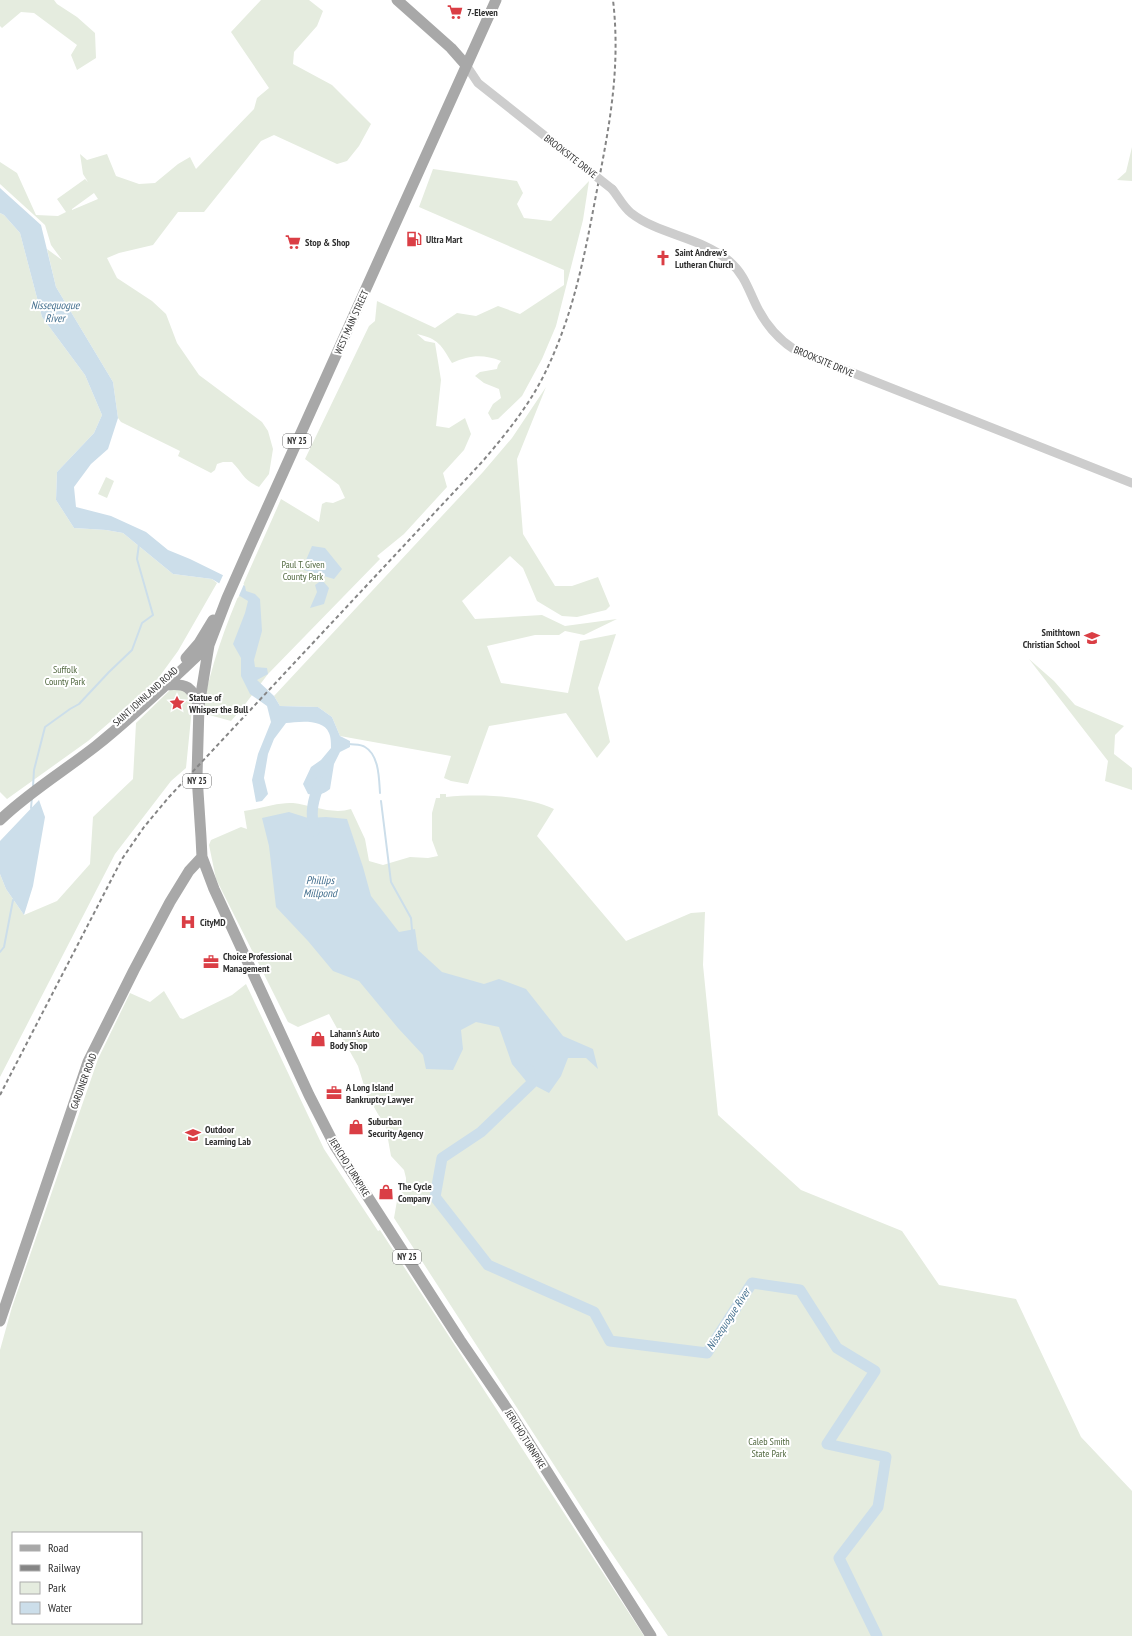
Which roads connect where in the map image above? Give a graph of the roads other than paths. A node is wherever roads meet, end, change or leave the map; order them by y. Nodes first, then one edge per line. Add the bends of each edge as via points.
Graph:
1 (397, 0) edge
2 (496, 0) edge
3 (466, 65) junction
4 (1132, 483) edge
5 (227, 598) junction
6 (209, 645) junction
7 (190, 659) junction
8 (205, 671) junction
9 (166, 684) junction
10 (199, 706) junction
11 (67, 767) junction
12 (0, 820) edge
13 (202, 857) junction
14 (0, 1321) edge
15 (651, 1636) edge

1 - 3 main road via 451,48
2 - 3 main road, WEST MAIN STREET / NY 25
3 - 4 street, BROOKSITE DRIVE, bridge via 478,83 612,189 630,212 643,221 715,251 728,260 741,274 756,306 776,336 795,350
3 - 5 main road, WEST MAIN STREET / NY 25
5 - 6 main road, WEST MAIN STREET / NY 25
5 - 7 main road, SAINT JOHNLAND ROAD
6 - 7 main road, SAINT JOHNLAND ROAD
6 - 8 main road, JERICHO TURNPIKE / NY 25
7 - 8 main road via 202,664
7 - 9 main road, SAINT JOHNLAND ROAD
7 - 11 main road, SAINT JOHNLAND ROAD
8 - 10 main road, JERICHO TURNPIKE / NY 25
9 - 10 main road via 187,686
9 - 11 main road, SAINT JOHNLAND ROAD via 137,712
10 - 13 main road, JERICHO TURNPIKE / NY 25 via 197,776
11 - 12 main road, SAINT JOHNLAND ROAD
13 - 14 main road, GARDINER ROAD via 189,871 170,902 88,1062
13 - 15 main road, JERICHO TURNPIKE / NY 25 via 214,889 335,1146 512,1416

